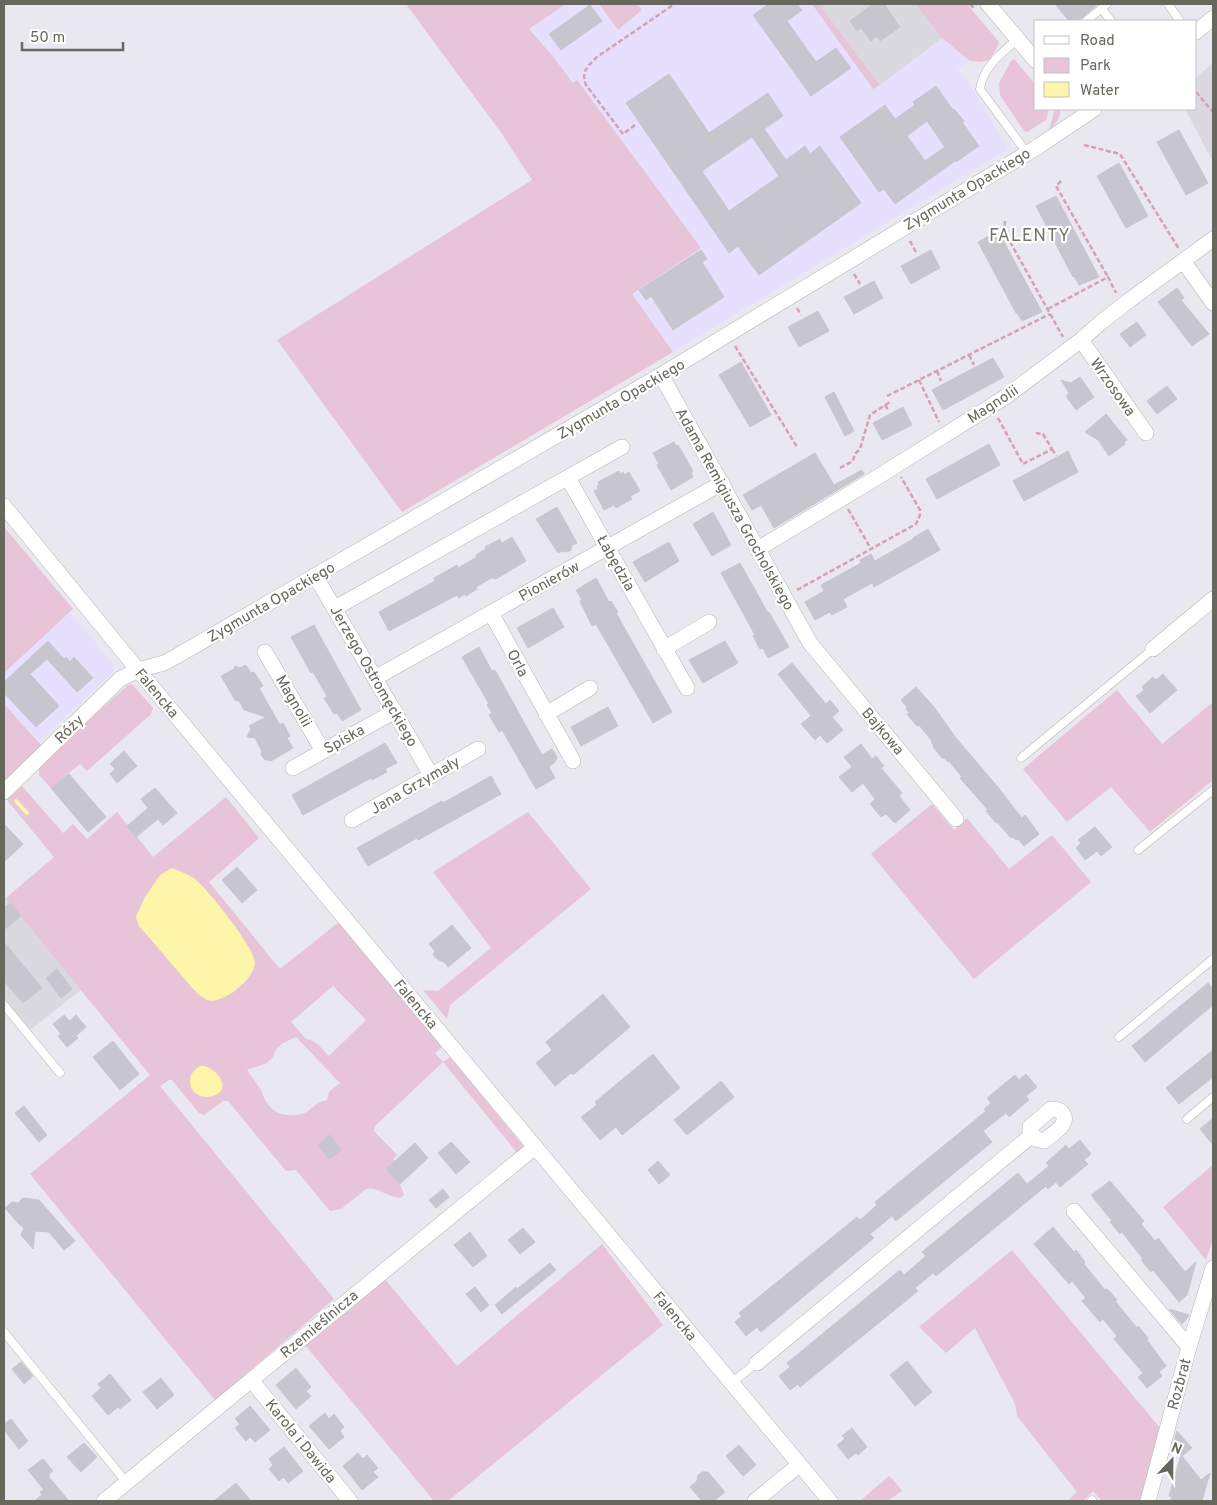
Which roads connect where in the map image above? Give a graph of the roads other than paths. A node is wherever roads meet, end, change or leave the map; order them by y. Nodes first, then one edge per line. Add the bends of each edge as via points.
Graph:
1 (988, 4) edge
2 (1168, 4) edge
3 (1104, 6) edge
4 (1213, 18) edge
5 (1087, 20) edge
6 (1111, 20) edge
7 (1179, 20) edge
8 (1197, 31) edge
9 (1018, 38) junction
10 (1034, 58) edge
11 (1083, 111) edge
12 (1027, 153) junction
13 (1213, 239) edge
14 (1184, 260) junction
15 (1213, 303) edge
16 (1075, 345) junction
17 (661, 375) junction
18 (1146, 433) dead end
19 (622, 447) dead end
20 (568, 478) junction
21 (722, 482) junction
22 (4, 506) edge
23 (607, 548) junction
24 (758, 549) junction
25 (316, 577) junction
26 (1213, 599) edge
27 (335, 608) junction
28 (491, 613) junction
29 (709, 622) dead end
30 (810, 643) joint
31 (664, 649) junction
32 (1153, 649) joint
33 (265, 652) dead end
34 (138, 670) junction
35 (375, 678) junction
36 (590, 688) dead end
37 (687, 688) dead end
38 (395, 711) junction
39 (546, 714) junction
40 (478, 749) dead end
41 (323, 750) junction
42 (1021, 758) dead end
43 (573, 761) dead end
44 (293, 768) dead end
45 (431, 775) junction
46 (1213, 790) edge
47 (4, 792) edge
48 (956, 819) dead end
49 (352, 820) dead end
50 (1138, 850) dead end
51 (1213, 959) edge
52 (4, 1005) edge
53 (1119, 1037) dead end
54 (60, 1073) dead end
55 (1213, 1097) edge
56 (1187, 1119) dead end
57 (1032, 1135) dead end
58 (535, 1147) junction
59 (1074, 1211) dead end
60 (1213, 1268) edge
61 (4, 1332) edge
62 (1189, 1347) junction
63 (757, 1363) joint
64 (251, 1380) junction
65 (732, 1384) junction
66 (799, 1464) junction
67 (127, 1482) junction
68 (104, 1501) edge
69 (350, 1501) edge
70 (755, 1501) edge
71 (830, 1501) edge
72 (1148, 1501) edge

1 - 9 street
2 - 7 lane
3 - 5 lane
3 - 6 lane
4 - 8 street
9 - 10 street
9 - 12 lane via 989,67 980,89
11 - 12 street, Zygmunta Opackiego
12 - 17 street, Zygmunta Opackiego
13 - 14 street, Magnolii
14 - 15 street
14 - 16 street, Magnolii
16 - 18 street, Wrzosowa
16 - 24 street, Magnolii via 991,406
17 - 21 street, Adama Remigiusza Grocholskiego
17 - 25 street, Zygmunta Opackiego
19 - 20 street
20 - 23 street, Łabędzia
20 - 27 street
21 - 23 street, Pionierów
21 - 24 street, Adama Remigiusza Grocholskiego
22 - 34 street, Falencka
23 - 28 street, Pionierów
23 - 31 street, Łabędzia
24 - 30 street, Adama Remigiusza Grocholskiego
25 - 27 street, Jerzego Ostromęckiego
25 - 34 street, Zygmunta Opackiego via 164,663
26 - 32 street
27 - 35 street, Jerzego Ostromęckiego
28 - 35 street, Pionierów
28 - 39 street, Orla
29 - 31 street
30 - 48 street, Bajkowa
31 - 37 street, Łabędzia
32 - 42 lane
33 - 41 street, Magnolii
34 - 47 street, Róży via 112,687
34 - 58 street, Falencka
35 - 38 street, Jerzego Ostromęckiego
36 - 39 street
38 - 41 street, Spiska
38 - 45 street, Jerzego Ostromęckiego
39 - 43 street, Orla
40 - 45 street, Jana Grzymały
41 - 44 street, Spiska
45 - 49 street, Jana Grzymały
46 - 50 lane
51 - 53 lane
52 - 54 lane
55 - 56 lane
57 - 63 street
58 - 64 street, Rzemieślnicza
58 - 65 street, Falencka
59 - 62 street
60 - 62 street, Rozbrat
61 - 67 lane
62 - 72 street, Rozbrat
63 - 65 lane
64 - 67 street, Rzemieślnicza
64 - 69 street, Karola i Dawida
65 - 66 street, Falencka
66 - 70 street
66 - 71 street, Falencka
67 - 68 street, Rzemieślnicza

